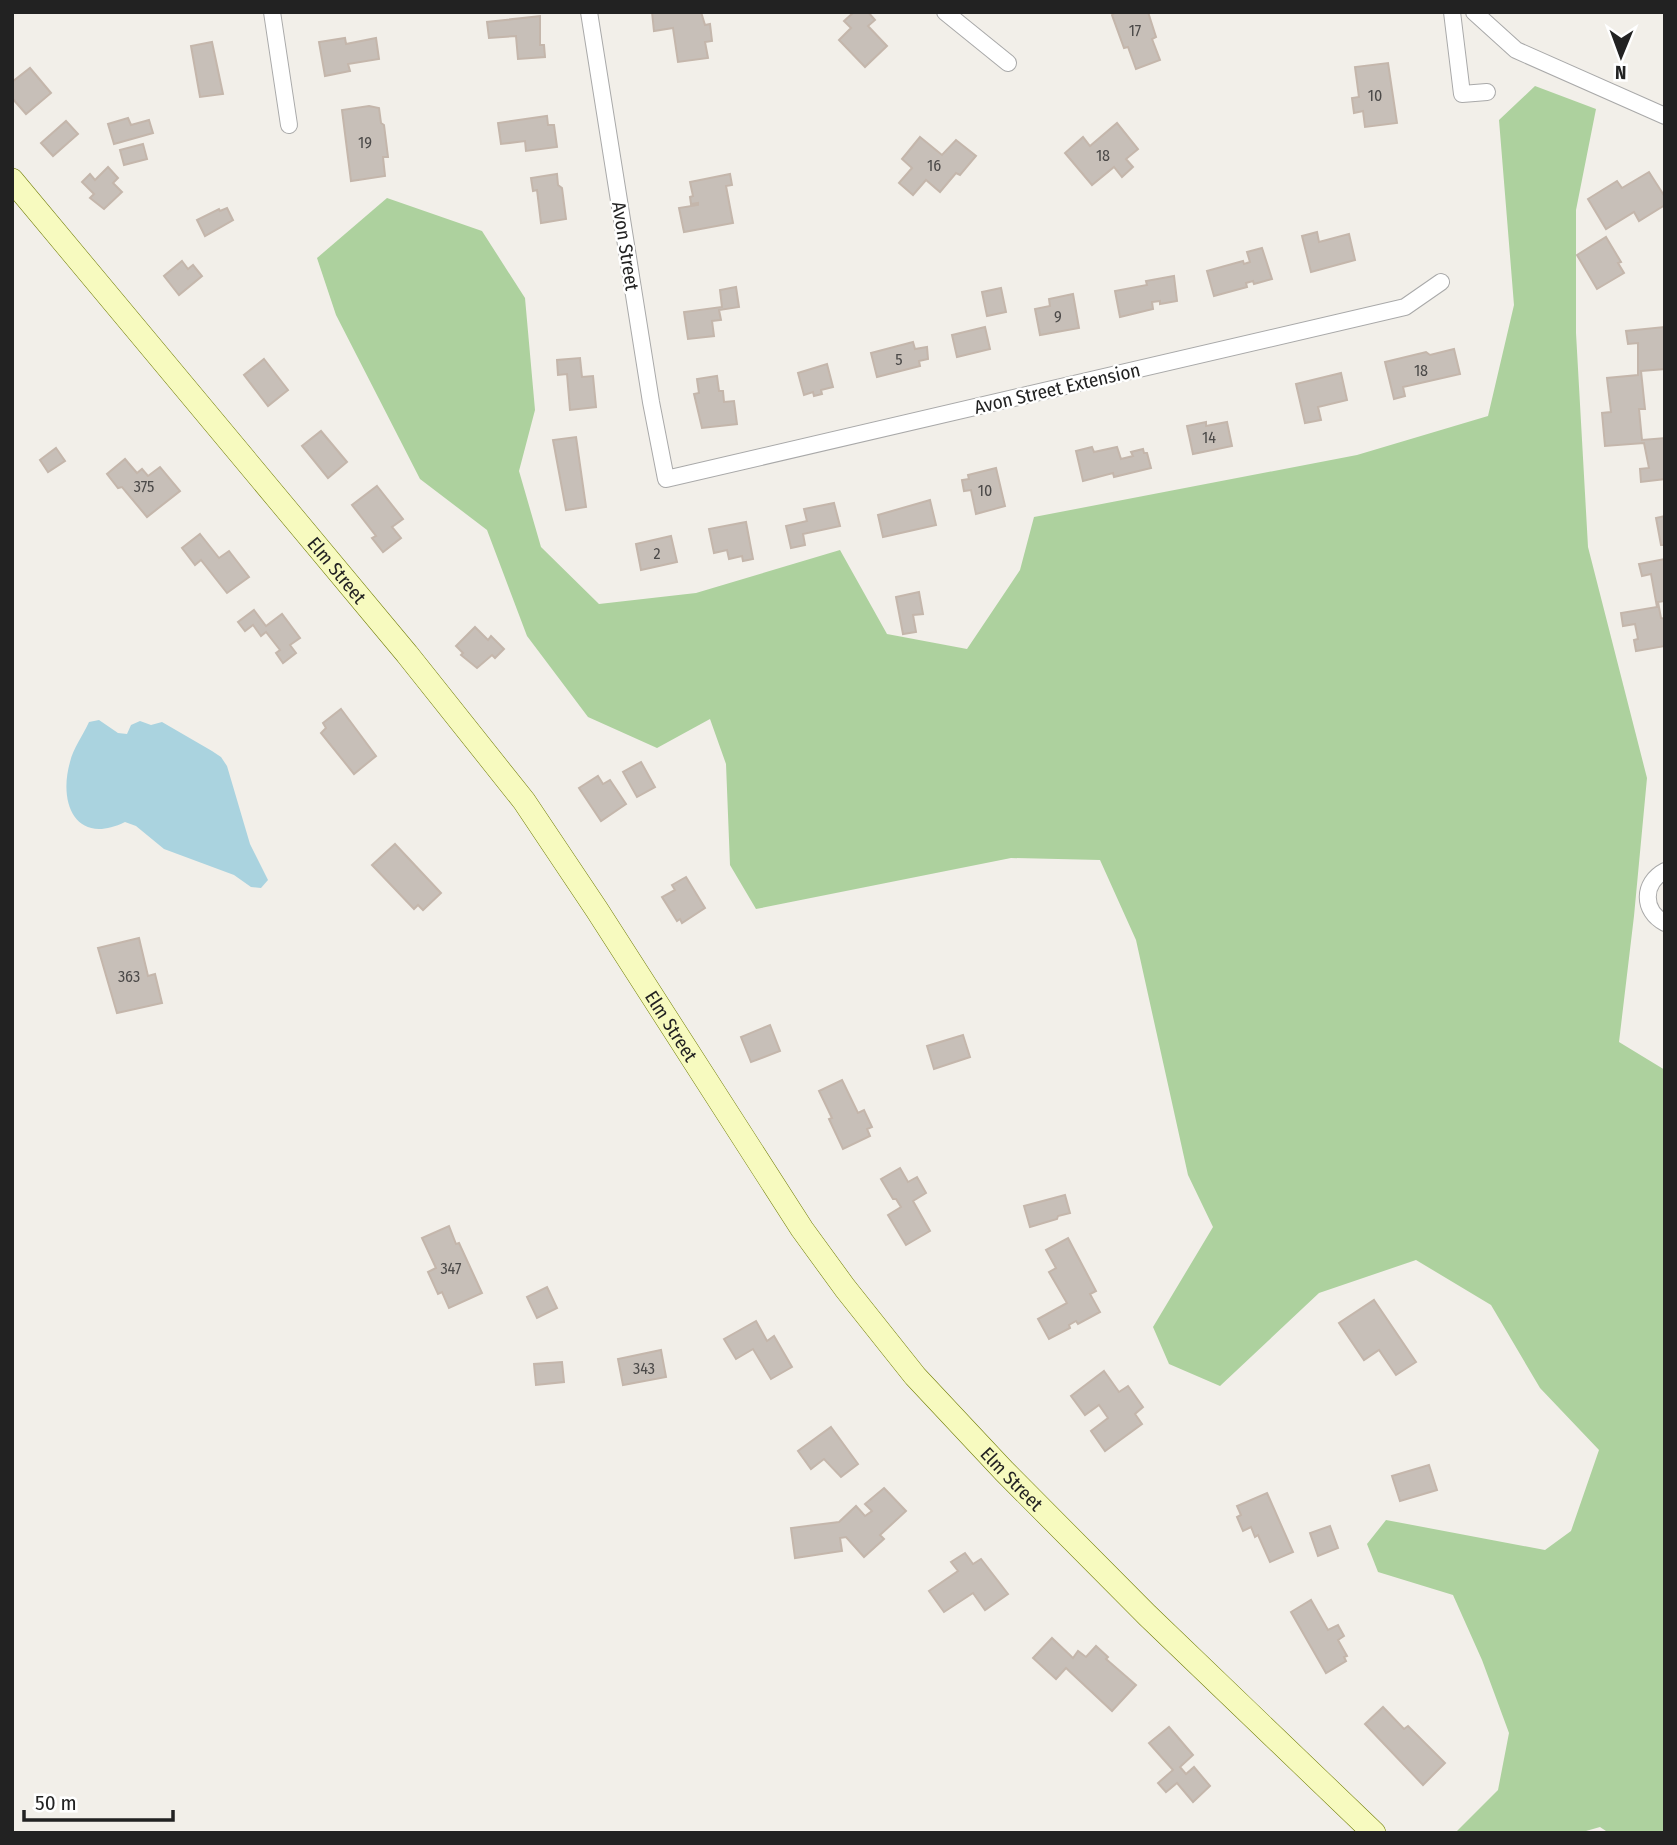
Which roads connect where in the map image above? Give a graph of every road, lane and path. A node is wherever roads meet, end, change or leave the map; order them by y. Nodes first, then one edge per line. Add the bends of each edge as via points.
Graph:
1 (272, 12) edge
2 (589, 12) edge
3 (945, 12) edge
4 (1451, 12) edge
5 (1474, 12) edge
6 (1007, 63) dead end
7 (1487, 92) dead end
8 (1665, 116) edge
9 (289, 125) dead end
10 (12, 180) edge
11 (1441, 282) dead end
12 (666, 479) joint
13 (1665, 871) edge
14 (1665, 923) edge
15 (1374, 1833) edge

1 - 9 street
2 - 12 street, Avon Street
3 - 6 street
4 - 7 street via 1462,94
5 - 8 street via 1516,50
10 - 15 street, Elm Street via 408,654 524,801 802,1229 915,1376 1147,1615
11 - 12 street, Avon Street Extension via 1405,307
13 - 14 street via 1655,877 1647,894 1652,913

